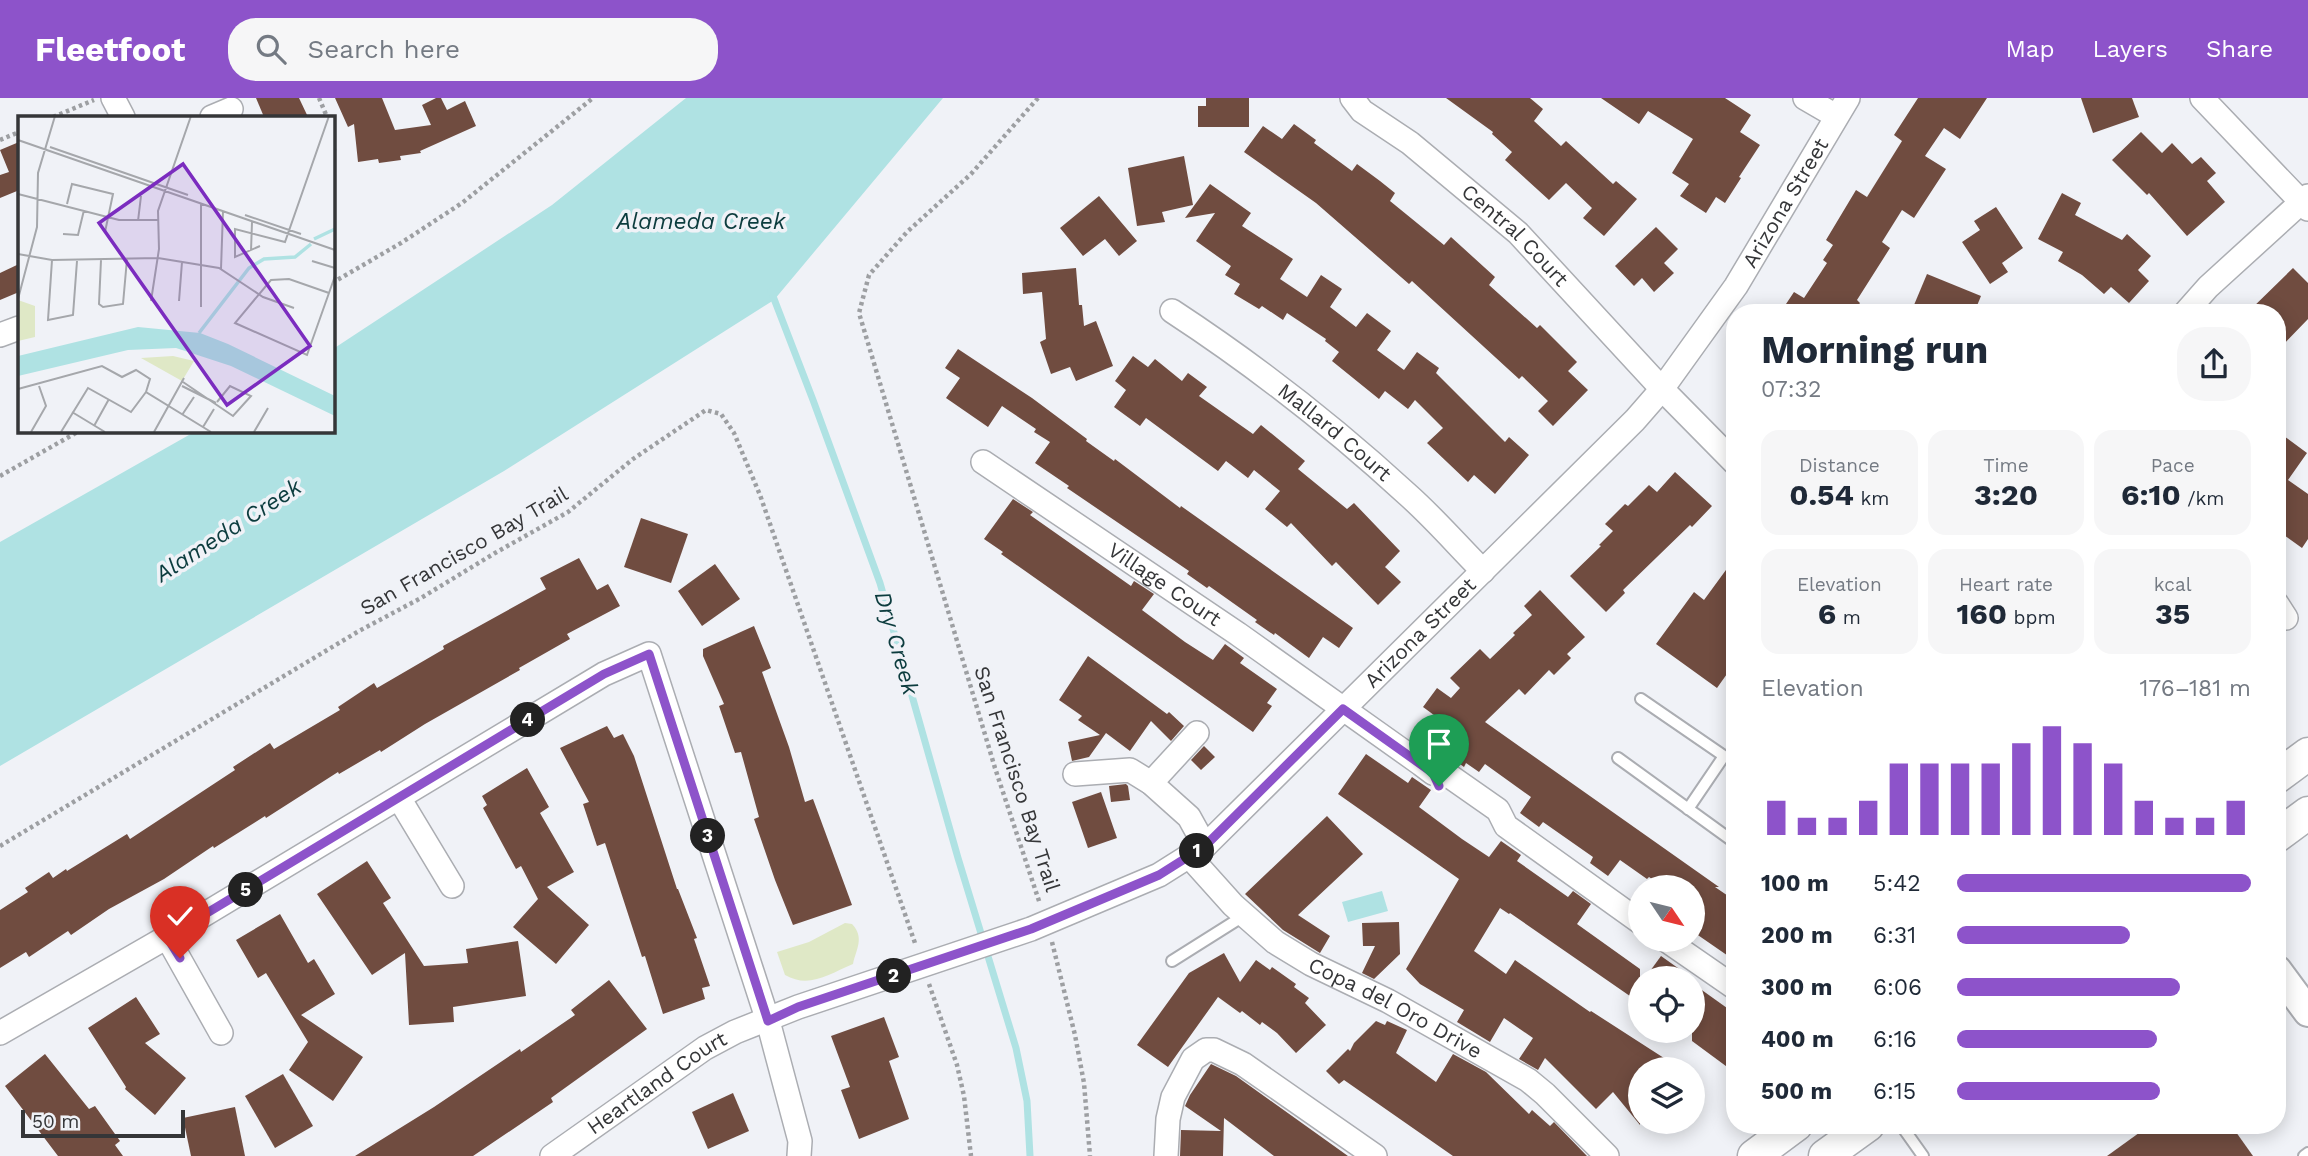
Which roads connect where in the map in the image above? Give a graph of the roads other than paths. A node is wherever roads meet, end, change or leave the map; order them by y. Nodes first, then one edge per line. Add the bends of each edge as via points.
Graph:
1 (113, 98) edge
2 (1352, 98) edge
3 (1805, 98) edge
4 (2202, 98) edge
5 (1842, 107) edge
6 (122, 116) edge
7 (2306, 202) edge
8 (2193, 304) edge
9 (1172, 310) dead end
10 (18, 328) edge
11 (0, 335) edge
12 (1662, 389) junction
13 (1726, 454) edge
14 (984, 462) dead end
15 (1483, 571) junction
16 (1641, 699) dead end
17 (1343, 709) junction
18 (1197, 733) dead end
19 (2308, 754) edge
20 (1618, 758) dead end
21 (2286, 770) edge
22 (1075, 774) dead end
23 (1151, 783) junction
24 (399, 798) junction
25 (1688, 809) junction
26 (2308, 813) edge
27 (2286, 829) edge
28 (1726, 836) edge
29 (1197, 851) junction
30 (452, 886) dead end
31 (1628, 913) edge
32 (1245, 915) junction
33 (167, 937) junction
34 (1683, 952) edge
35 (1172, 961) dead end
36 (1726, 981) edge
37 (2286, 982) edge
38 (2308, 1012) edge
39 (768, 1021) junction
40 (0, 1033) edge
41 (221, 1033) dead end
42 (1784, 1134) edge
43 (1856, 1134) edge
44 (1907, 1134) edge
45 (2308, 1153) edge
46 (552, 1156) edge
47 (799, 1156) edge
48 (1166, 1156) edge
49 (1375, 1156) edge
50 (1607, 1156) edge
51 (1754, 1156) edge
52 (1825, 1156) edge
53 (1923, 1156) edge
54 (2304, 1156) edge

1 - 6 street
2 - 12 street, Central Court via 1362,111 1410,144 1518,233
3 - 5 street
4 - 7 street
5 - 12 street, Arizona Street via 1736,286
7 - 8 street
9 - 15 street, Mallard Court via 1316,415 1410,496
10 - 11 street
12 - 13 street, Central Court
12 - 15 street, Arizona Street
14 - 17 street, Village Court
15 - 17 street, Arizona Street
16 - 25 lane via 1724,756
17 - 29 street, Arizona Street
17 - 31 street, Village Court via 1433,773 1448,775 1498,810 1506,826
18 - 23 street
19 - 21 main road
20 - 25 lane
22 - 23 street, Copa del Oro Drive via 1130,769
23 - 29 street, Copa del Oro Drive via 1189,817
24 - 30 street
24 - 33 street
24 - 39 street via 604,674 649,654
25 - 28 lane
26 - 27 main road
29 - 32 street, Copa del Oro Drive via 1224,895
29 - 39 street, Arizona Street via 1159,875 1039,926
32 - 35 lane
32 - 50 street, Copa del Oro Drive via 1275,942 1311,964 1388,1001 1528,1080
33 - 40 street
33 - 41 street
34 - 36 street
37 - 38 street
39 - 46 street, Heartland Court via 705,1048
39 - 47 street via 800,1142
42 - 51 main road
43 - 52 main road
44 - 53 lane
45 - 54 lane
48 - 49 street via 1173,1097 1186,1069 1206,1050 1224,1053 1243,1064

